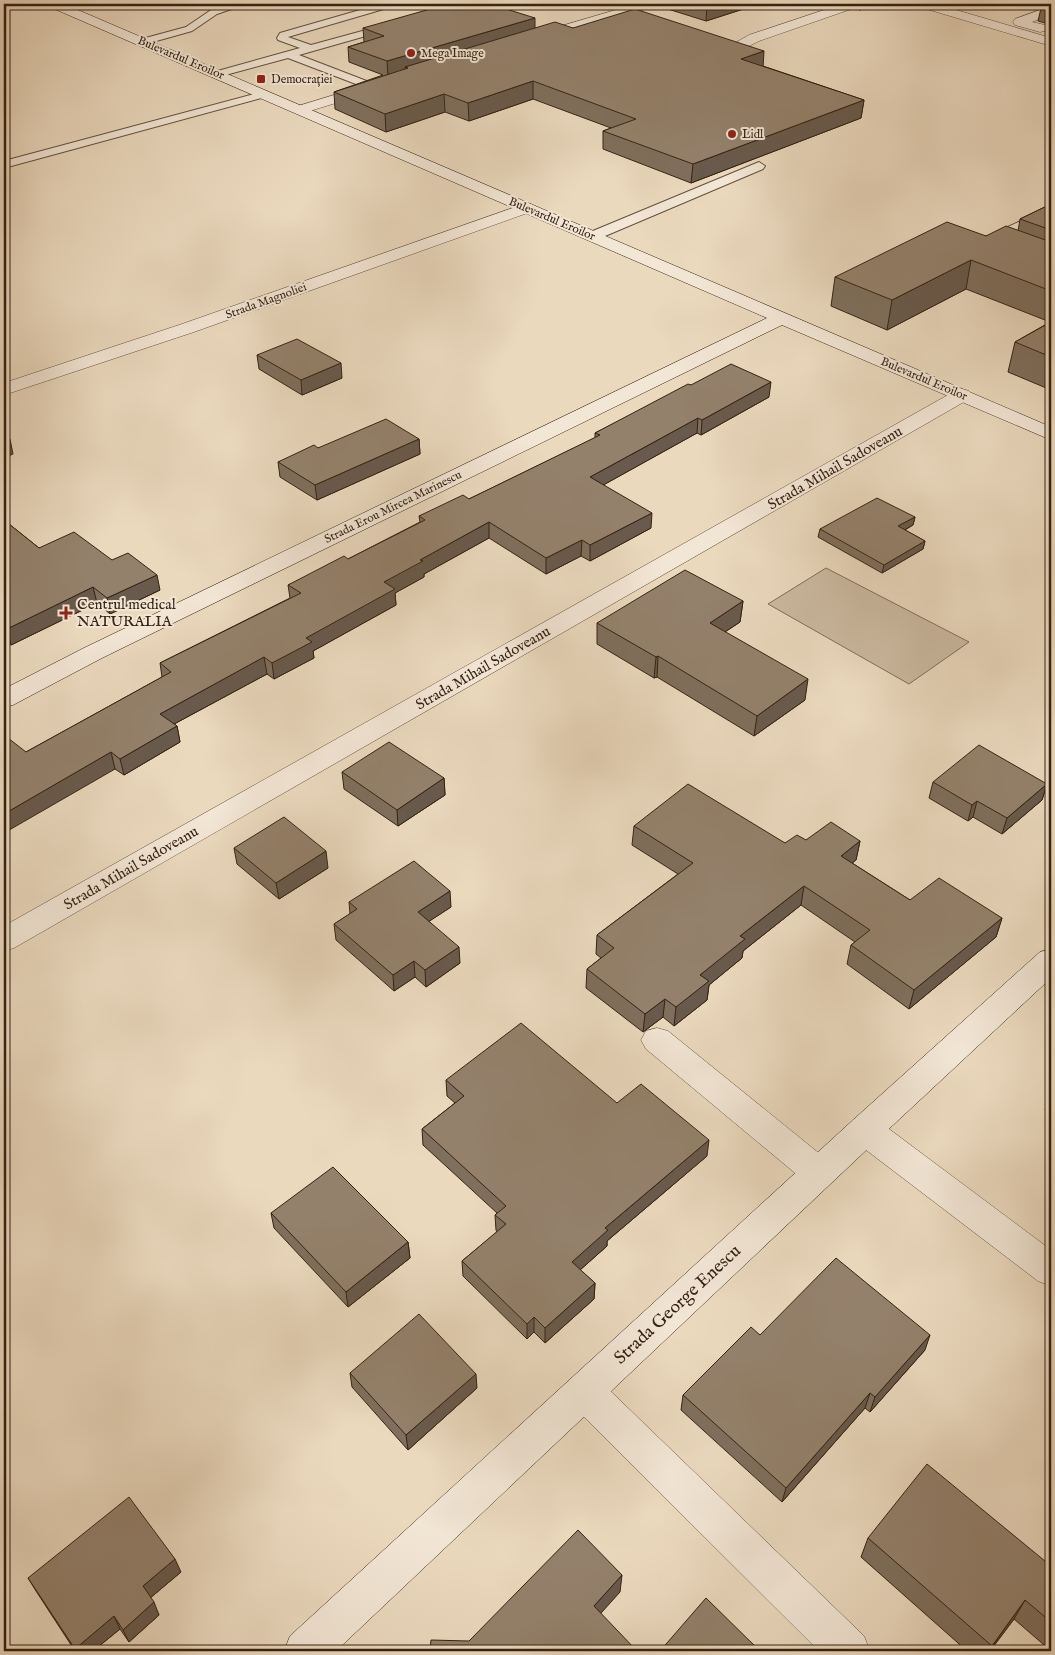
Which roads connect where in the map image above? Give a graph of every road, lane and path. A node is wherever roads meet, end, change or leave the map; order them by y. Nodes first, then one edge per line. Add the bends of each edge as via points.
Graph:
1 (54, 4) edge
2 (241, 4) edge
3 (392, 4) edge
4 (648, 4) edge
5 (853, 4) edge
6 (924, 4) edge
7 (1051, 10) edge
8 (401, 23) edge
9 (1051, 31) edge
10 (525, 41) edge
11 (142, 42) junction
12 (1051, 42) edge
13 (310, 48) junction
14 (728, 51) edge
15 (288, 54) junction
16 (218, 74) junction
17 (378, 86) joint
18 (265, 94) junction
19 (300, 110) junction
20 (4, 165) edge
21 (759, 166) edge
22 (527, 208) junction
23 (1051, 211) edge
24 (593, 236) junction
25 (1000, 248) edge
26 (782, 318) junction
27 (4, 389) edge
28 (962, 395) junction
29 (1051, 434) edge
30 (4, 699) edge
31 (4, 940) edge
32 (1051, 960) edge
33 (658, 1040) dead end
34 (865, 1130) junction
35 (819, 1173) junction
36 (1051, 1270) edge
37 (585, 1392) junction
38 (305, 1651) edge
39 (849, 1651) edge

1 - 11 street, Bulevardul Eroilor
2 - 11 lane via 214,12 189,29
3 - 13 lane via 282,38
4 - 10 street
5 - 14 street via 754,38
6 - 12 street
7 - 9 street via 1019,22
8 - 13 lane
11 - 16 street, Bulevardul Eroilor
13 - 15 lane
15 - 16 lane
15 - 17 lane
16 - 18 street, Bulevardul Eroilor
17 - 19 street
18 - 19 street, Bulevardul Eroilor
18 - 20 lane
19 - 22 street, Bulevardul Eroilor
21 - 24 lane
22 - 24 street, Bulevardul Eroilor
22 - 27 street, Strada Magnoliei via 188,328
23 - 25 lane via 986,243
24 - 26 street, Bulevardul Eroilor
26 - 28 street, Bulevardul Eroilor
26 - 30 street, Strada Erou Mircea Marinescu
28 - 29 street, Bulevardul Eroilor
28 - 31 street, Strada Mihail Sadoveanu
32 - 34 street, Strada George Enescu
33 - 35 street
34 - 35 street, Strada George Enescu
34 - 36 street
35 - 37 street, Strada George Enescu
37 - 38 street, Strada George Enescu
37 - 39 street

